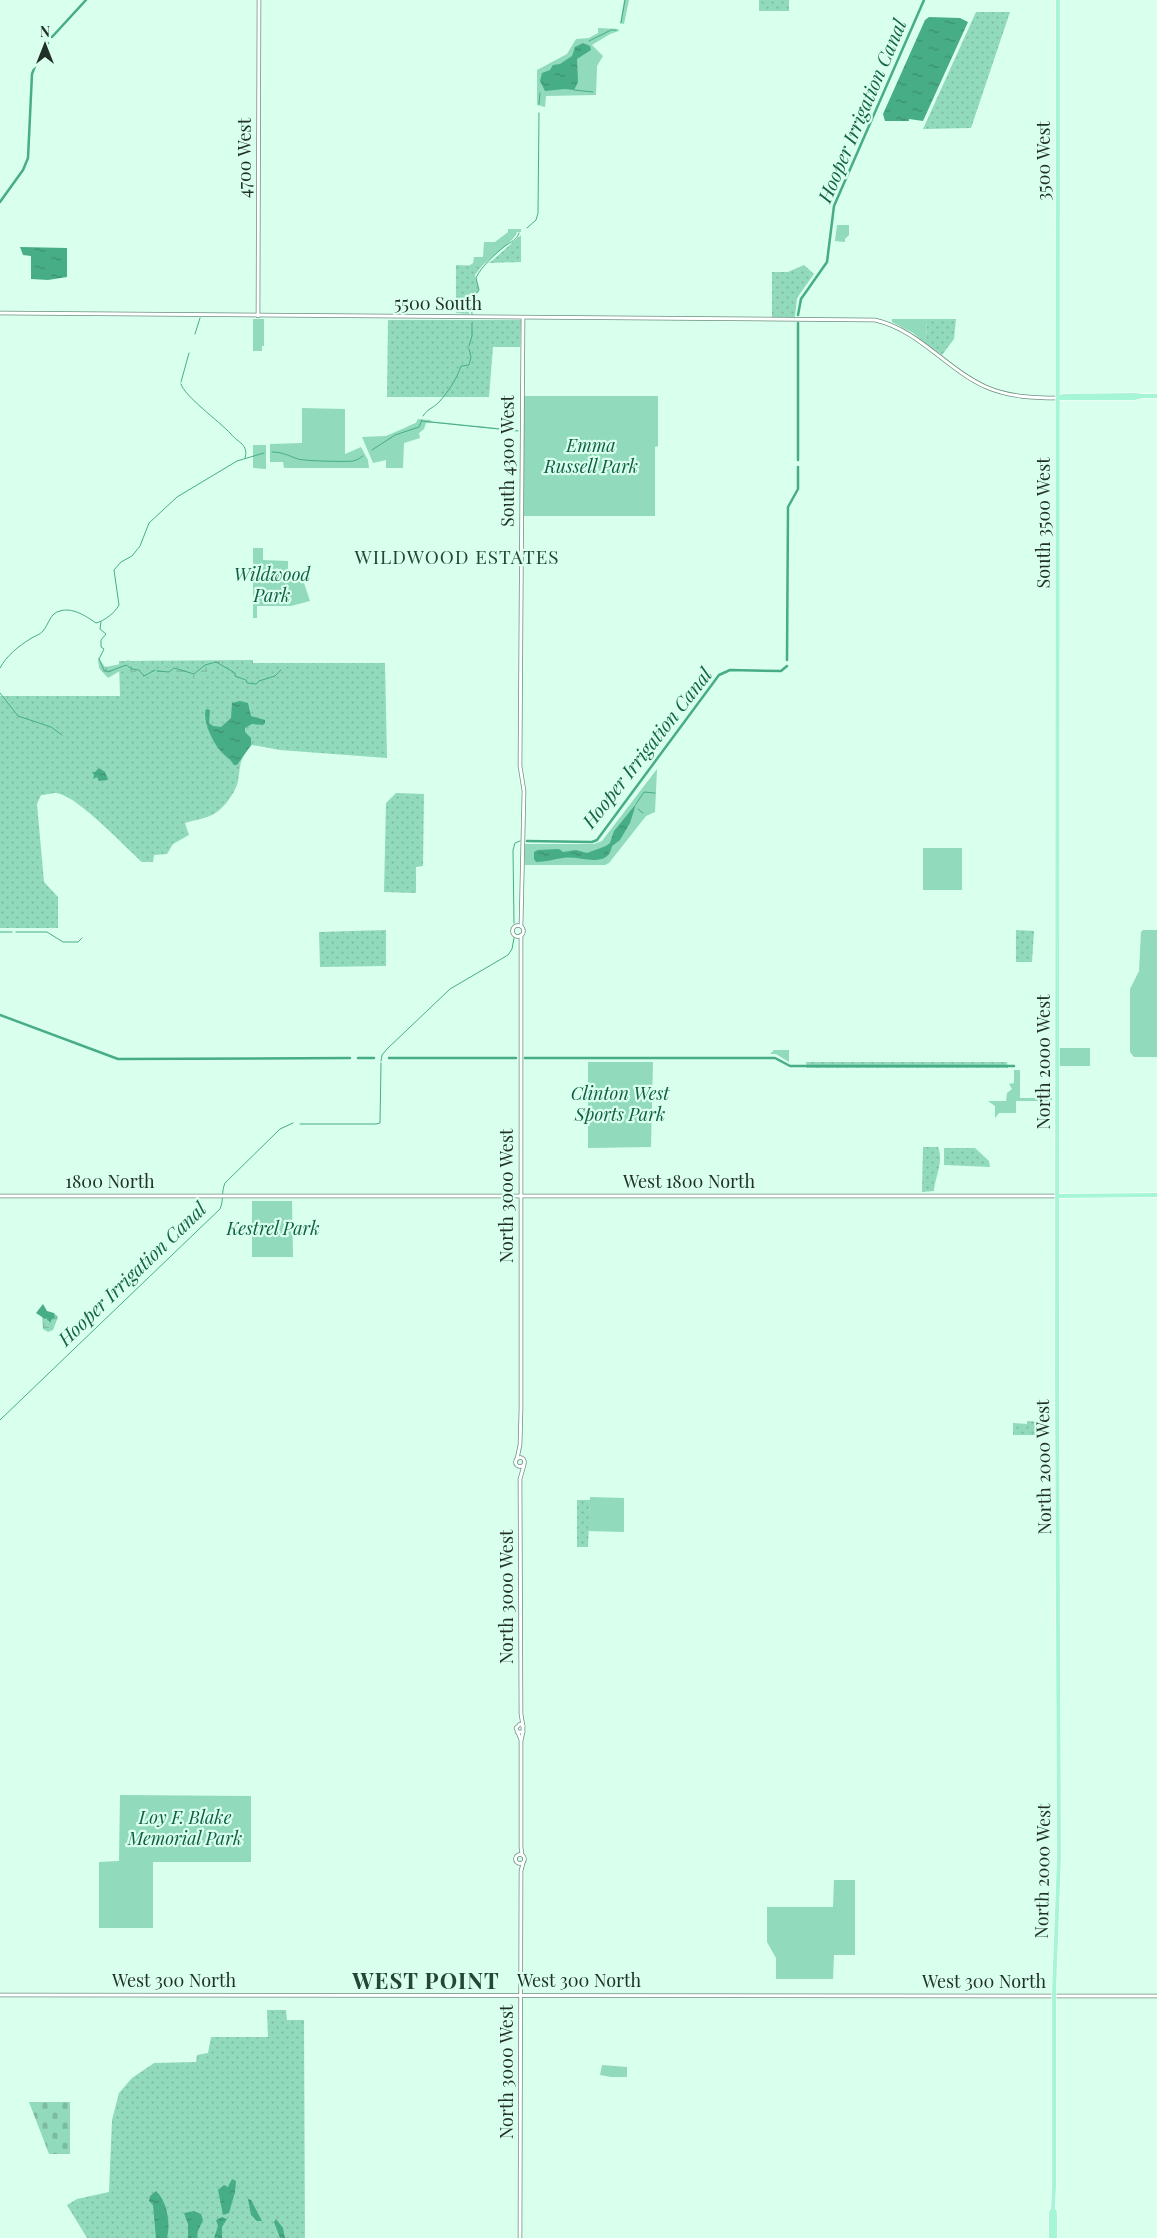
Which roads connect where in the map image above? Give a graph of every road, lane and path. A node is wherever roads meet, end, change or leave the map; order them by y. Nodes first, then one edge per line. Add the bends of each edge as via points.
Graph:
1 (259, 0) edge
2 (1058, 0) edge
3 (0, 313) edge
4 (258, 316) junction
5 (523, 318) junction
6 (1058, 322) joint
7 (1157, 396) edge
8 (1058, 398) junction
9 (1057, 725) joint
10 (519, 926) junction
11 (516, 935) junction
12 (521, 935) junction
13 (520, 946) junction
14 (1157, 1195) edge
15 (0, 1196) edge
16 (222, 1196) joint
17 (1058, 1196) junction
18 (521, 1197) junction
19 (520, 1445) junction
20 (517, 1459) junction
21 (523, 1459) junction
22 (517, 1465) junction
23 (524, 1465) junction
24 (520, 1479) junction
25 (521, 1714) junction
26 (517, 1726) junction
27 (523, 1726) junction
28 (517, 1732) junction
29 (523, 1732) junction
30 (521, 1741) junction
31 (520, 1855) junction
32 (521, 1863) junction
33 (0, 1995) edge
34 (521, 1995) junction
35 (1054, 1996) junction
36 (1157, 1996) edge
37 (1053, 2209) junction
38 (520, 2238) edge
39 (1051, 2238) edge
40 (1055, 2238) edge

1 - 4 main road, 4700 West
2 - 6 main road, 3500 West
3 - 4 main road, 5500 South
4 - 5 main road, 5500 South
5 - 8 main road, 5500 South via 875,320 910,334 986,387 1021,397
5 - 10 main road, South 4300 West via 520,766 524,792
6 - 8 main road, South 3500 West
7 - 8 main road
8 - 9 main road, South 3500 West
9 - 17 main road, North 2000 West
10 - 11 main road via 513,930
10 - 12 main road, North 3000 West via 524,930
11 - 12 main road
11 - 13 main road, North 3000 West
12 - 13 main road, North 3000 West
13 - 18 main road, North 3000 West
14 - 17 main road, West 1800 North
15 - 16 main road, 1800 North
16 - 18 main road, West 1800 North
17 - 18 main road, West 1800 North
17 - 35 main road, North 2000 West via 1059,1858
18 - 19 main road, North 3000 West
19 - 20 main road, North 3000 West
19 - 21 main road, North 3000 West
20 - 21 main road
20 - 22 main road, North 3000 West
21 - 23 main road, North 3000 West
22 - 23 main road
22 - 24 main road, North 3000 West
23 - 24 main road, North 3000 West
24 - 25 main road, North 3000 West
25 - 26 main road, North 3000 West
25 - 27 main road, North 3000 West
26 - 27 main road
26 - 28 main road, North 3000 West
27 - 29 main road, North 3000 West
28 - 29 main road
28 - 30 main road
29 - 30 main road
30 - 31 main road
31 - 32 main road via 525,1859
31 - 32 main road via 516,1860
32 - 34 main road, North 3000 West
33 - 34 main road, West 300 North
34 - 35 main road, West 300 North
34 - 38 main road, North 3000 West
35 - 36 main road, West 300 North
35 - 37 main road, North 2000 West
37 - 39 main road, North 2000 West
37 - 40 main road, North 2000 West

